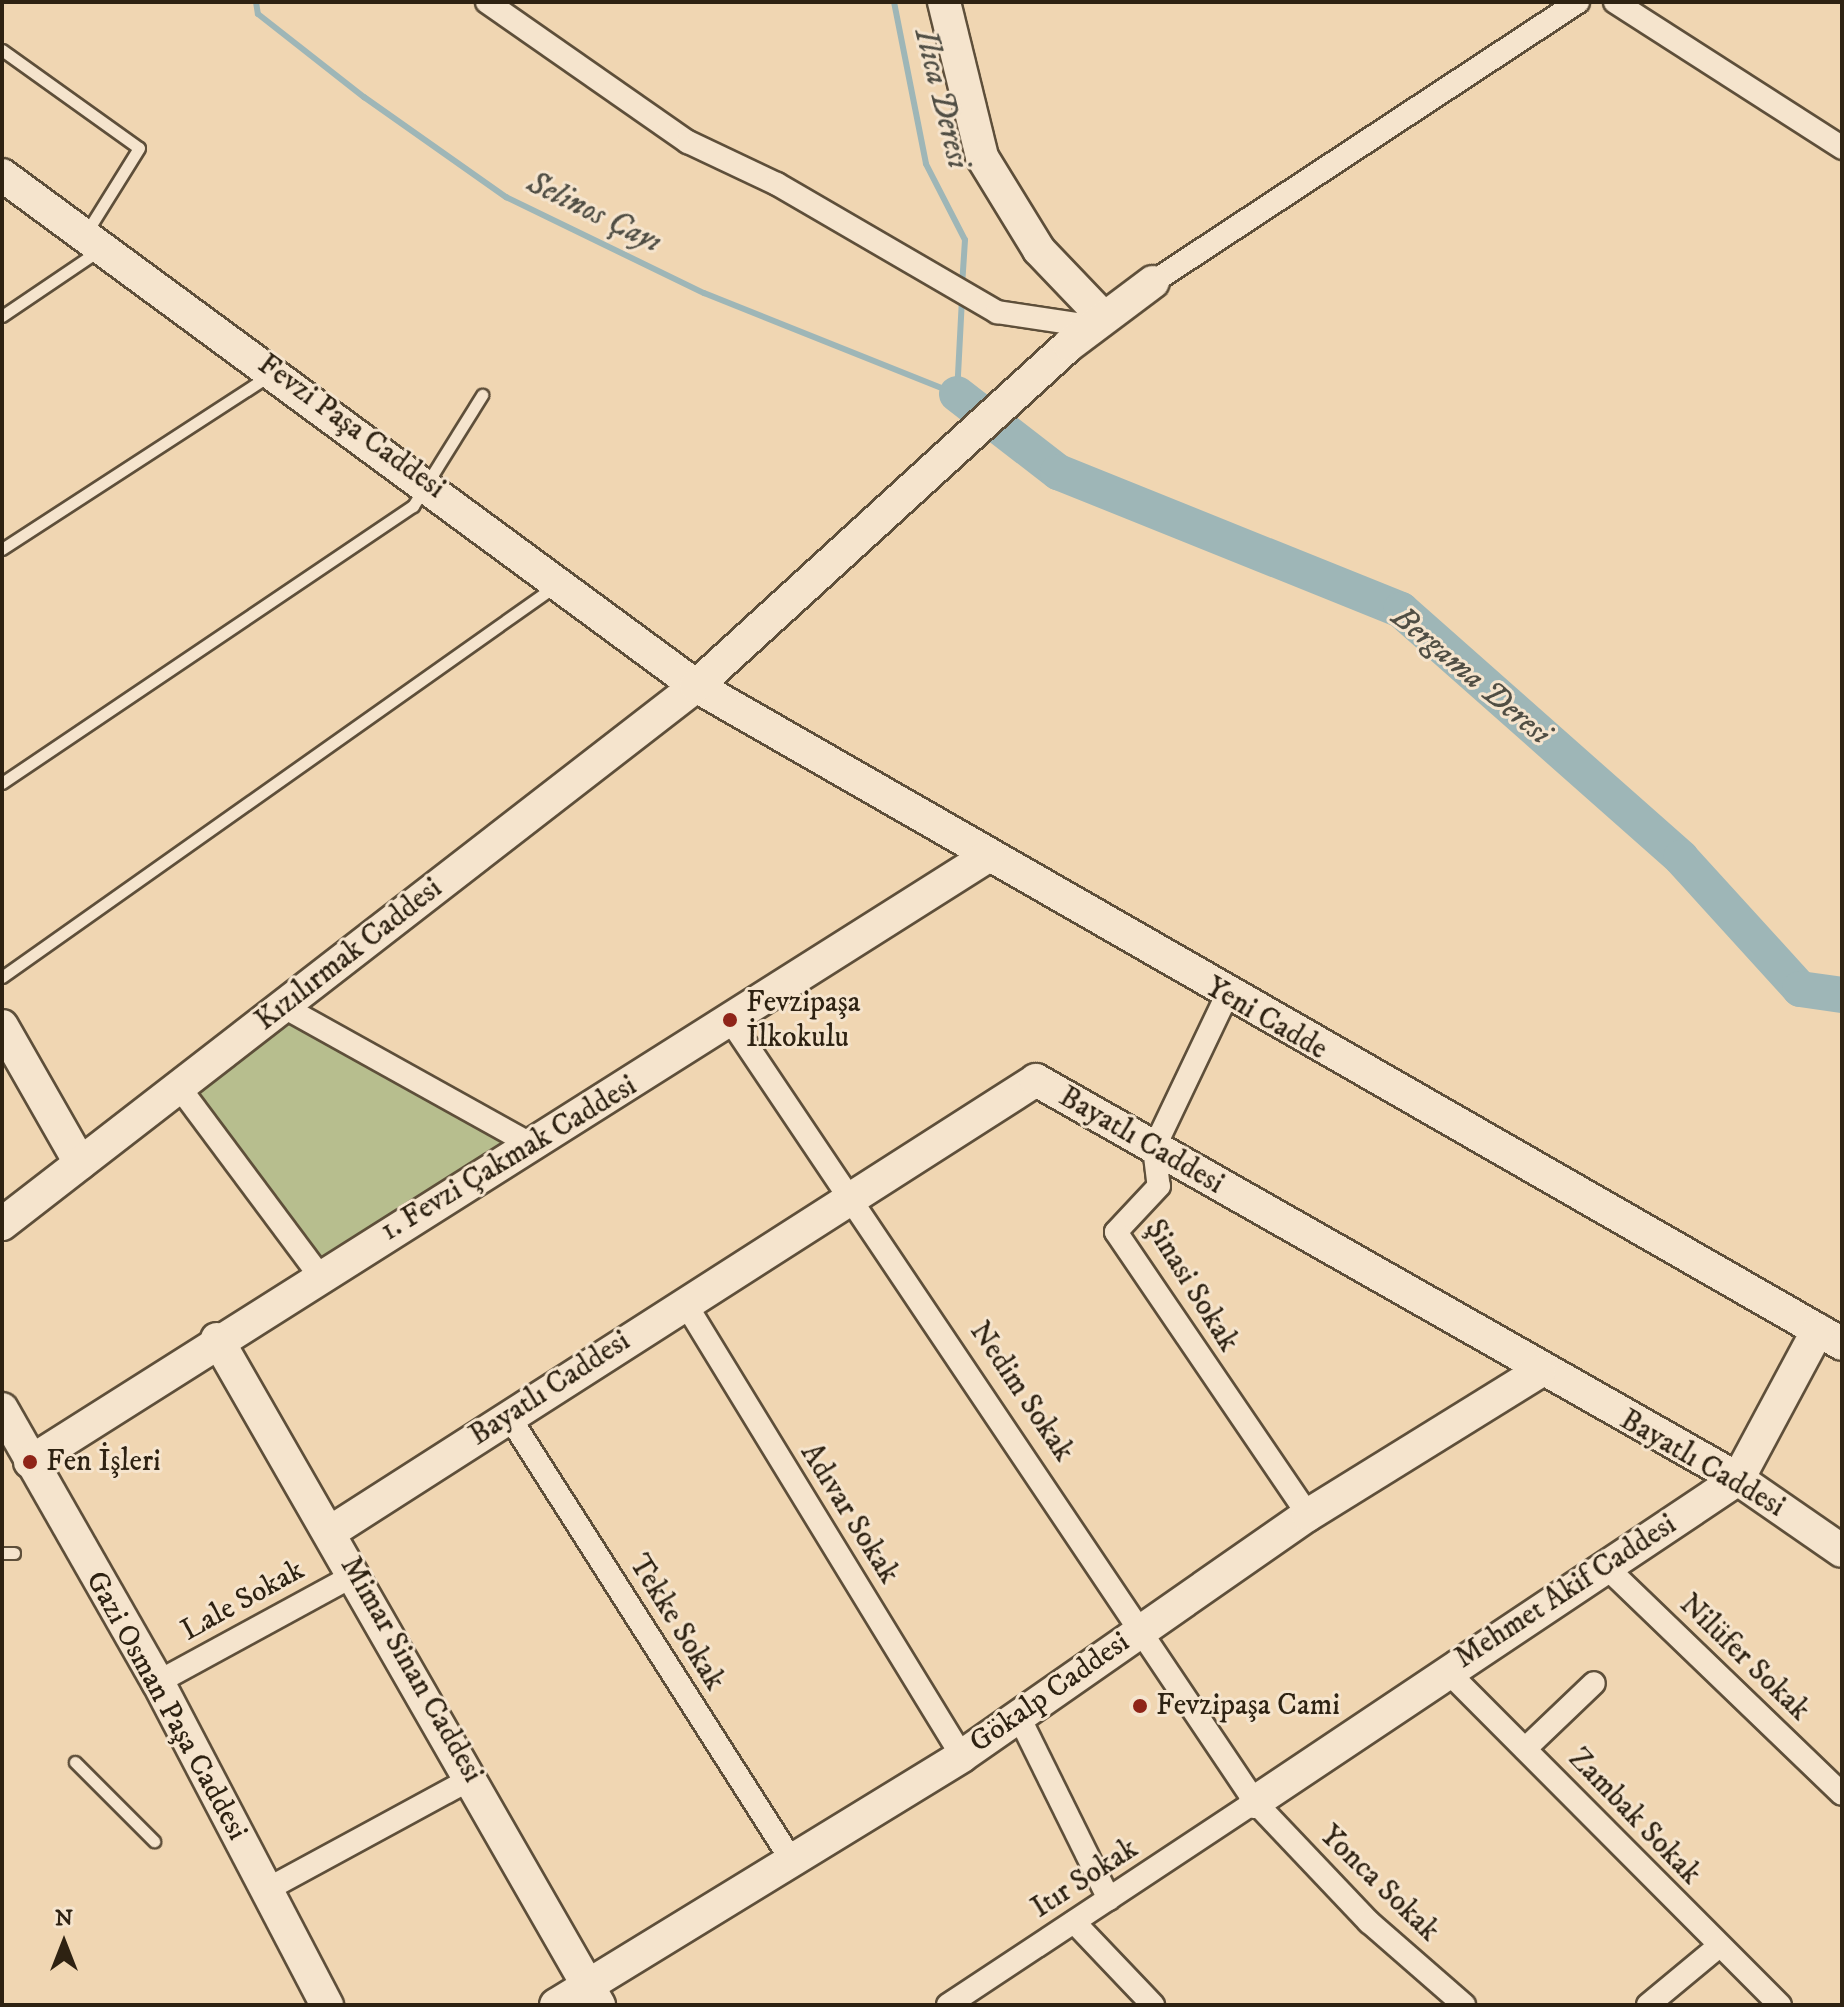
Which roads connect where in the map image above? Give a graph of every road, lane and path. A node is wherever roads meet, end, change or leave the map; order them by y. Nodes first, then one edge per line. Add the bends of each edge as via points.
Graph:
1 (487, 2) edge
2 (944, 2) edge
3 (1578, 2) edge
4 (1615, 2) edge
5 (2, 50) edge
6 (1842, 148) edge
7 (2, 175) edge
8 (92, 243) junction
9 (1153, 282) joint
10 (2, 316) edge
11 (1087, 329) junction
12 (276, 371) junction
13 (482, 395) dead end
14 (430, 485) junction
15 (2, 549) edge
16 (562, 581) junction
17 (696, 686) junction
18 (2, 783) edge
19 (988, 856) junction
20 (2, 977) edge
21 (1227, 995) junction
22 (284, 1007) junction
23 (730, 1020) junction
24 (2, 1026) edge
25 (179, 1087) junction
26 (536, 1147) junction
27 (1154, 1148) junction
28 (80, 1163) junction
29 (853, 1198) junction
30 (2, 1224) edge
31 (319, 1275) junction
32 (685, 1303) junction
33 (1830, 1337) edge
34 (217, 1339) junction
35 (1539, 1372) junction
36 (2, 1409) edge
37 (508, 1415) junction
38 (30, 1462) junction
39 (1738, 1479) junction
40 (1308, 1515) junction
41 (332, 1531) junction
42 (1842, 1551) edge
43 (1604, 1565) junction
44 (356, 1574) junction
45 (1143, 1627) junction
46 (1446, 1670) junction
47 (158, 1682) junction
48 (1594, 1683) dead end
49 (1019, 1717) junction
50 (1525, 1749) junction
51 (962, 1756) junction
52 (75, 1762) dead end
53 (472, 1778) junction
54 (1842, 1794) edge
55 (1255, 1802) junction
56 (154, 1841) dead end
57 (794, 1864) junction
58 (266, 1890) junction
59 (1109, 1899) junction
60 (1074, 1922) junction
61 (1719, 1946) junction
62 (594, 1996) edge
63 (327, 2005) edge
64 (556, 2005) edge
65 (948, 2005) edge
66 (1153, 2005) edge
67 (1464, 2005) edge
68 (1648, 2005) edge
69 (1780, 2005) edge

1 - 11 street via 688,142 777,184 997,312
2 - 11 street via 982,157
3 - 9 street
4 - 6 street
5 - 8 lane via 139,148
7 - 8 street, Fevzi Paşa Caddesi
8 - 10 lane
8 - 12 street, Fevzi Paşa Caddesi
9 - 11 street, Kızılırmak Caddesi
11 - 17 street, Kızılırmak Caddesi
12 - 14 street, Fevzi Paşa Caddesi
12 - 15 lane
13 - 14 lane
14 - 16 street, Fevzi Paşa Caddesi
14 - 18 lane via 413,506
16 - 17 street, Fevzi Paşa Caddesi
16 - 20 lane
17 - 19 street, Yeni Cadde
17 - 22 street, Kızılırmak Caddesi
19 - 21 street, Yeni Cadde
19 - 23 street, 1. Fevzi Çakmak Caddesi
21 - 27 street
21 - 33 street, Yeni Cadde
22 - 25 street, Kızılırmak Caddesi
22 - 26 street
23 - 26 street, 1. Fevzi Çakmak Caddesi
23 - 29 street, Nedim Sokak
24 - 28 street
25 - 28 street, Kızılırmak Caddesi
25 - 31 street
26 - 31 street, 1. Fevzi Çakmak Caddesi
27 - 29 street, Bayatlı Caddesi via 1036,1080
27 - 35 street, Bayatlı Caddesi
27 - 40 street, Şinasi Sokak via 1159,1186 1116,1232
28 - 30 street, Kızılırmak Caddesi
29 - 32 street, Bayatlı Caddesi
29 - 45 street, Nedim Sokak
31 - 34 street, 1. Fevzi Çakmak Caddesi
32 - 37 street, Bayatlı Caddesi
32 - 51 street, Adıvar Sokak
33 - 39 street, Mehmet Akif Caddesi
34 - 38 street, 1. Fevzi Çakmak Caddesi
34 - 41 street, Mimar Sinan Caddesi
35 - 39 street, Bayatlı Caddesi
35 - 40 street, Gökalp Caddesi
36 - 38 street, Gazi Osman Paşa Caddesi
37 - 41 street, Bayatlı Caddesi
37 - 57 street, Tekke Sokak
38 - 47 street, Gazi Osman Paşa Caddesi
39 - 42 street, Bayatlı Caddesi
39 - 43 street, Mehmet Akif Caddesi
40 - 45 street, Gökalp Caddesi
41 - 44 street, Mimar Sinan Caddesi
43 - 46 street, Mehmet Akif Caddesi
43 - 54 street, Nilüfer Sokak
44 - 47 street, Lale Sokak
44 - 53 street, Mimar Sinan Caddesi
45 - 49 street, Gökalp Caddesi
45 - 55 street, Nedim Sokak
46 - 50 street, Zambak Sokak
46 - 55 street, Mehmet Akif Caddesi
47 - 58 street, Gazi Osman Paşa Caddesi
48 - 50 street
49 - 51 street, Gökalp Caddesi
49 - 59 street
50 - 61 street, Zambak Sokak
51 - 57 street, Gökalp Caddesi
52 - 56 lane
53 - 58 street
53 - 62 street, Mimar Sinan Caddesi
55 - 59 street, Itır Sokak
55 - 67 street, Yonca Sokak via 1369,1922
57 - 62 street, Gökalp Caddesi
58 - 63 street, Gazi Osman Paşa Caddesi
59 - 60 street, Itır Sokak
60 - 65 street, Itır Sokak
60 - 66 street
61 - 68 street
61 - 69 street, Zambak Sokak
62 - 64 street, Gökalp Caddesi

